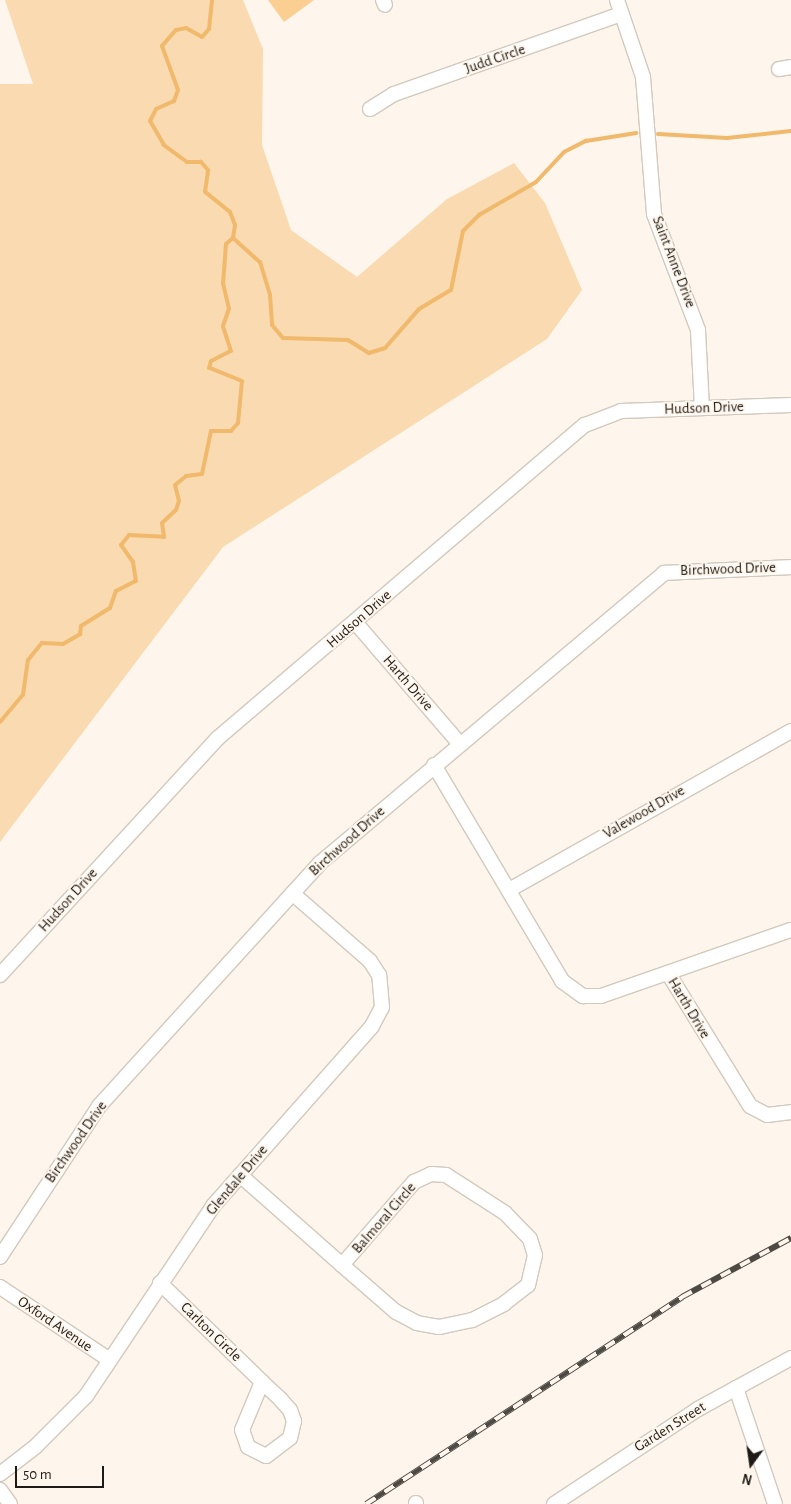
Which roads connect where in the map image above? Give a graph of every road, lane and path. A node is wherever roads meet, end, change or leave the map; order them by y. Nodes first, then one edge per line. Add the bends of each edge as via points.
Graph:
1 (617, 0) edge
2 (621, 14) junction
3 (370, 109) dead end
4 (791, 405) edge
5 (702, 408) junction
6 (791, 567) edge
7 (356, 622) junction
8 (791, 731) edge
9 (460, 744) junction
10 (434, 764) junction
11 (292, 893) junction
12 (512, 895) junction
13 (791, 930) edge
14 (668, 973) junction
15 (0, 976) edge
16 (791, 1112) edge
17 (240, 1175) junction
18 (0, 1257) edge
19 (342, 1265) junction
20 (160, 1283) junction
21 (0, 1287) edge
22 (791, 1358) edge
23 (110, 1360) junction
24 (262, 1382) junction
25 (736, 1388) junction
26 (0, 1474) edge
27 (0, 1490) edge
28 (10, 1504) edge
29 (554, 1504) edge
30 (775, 1504) edge

1 - 2 street, Saint Anne Drive
2 - 3 street, Judd Circle via 394,94
2 - 5 street, Saint Anne Drive via 643,77 654,214 698,330
4 - 5 street, Hudson Drive
5 - 7 street, Hudson Drive via 622,411 585,425
6 - 9 street, Birchwood Drive via 664,573
7 - 9 street, Harth Drive
7 - 15 street, Hudson Drive via 218,738
8 - 12 street, Valewood Drive
9 - 10 street, Birchwood Drive
10 - 11 street, Birchwood Drive
10 - 12 street, Harth Drive
11 - 17 street, Glendale Drive via 370,961 380,975 382,1008 372,1026
11 - 18 street, Birchwood Drive via 99,1106
12 - 14 street, Harth Drive via 562,981 583,996 601,996
13 - 14 street
14 - 16 street, Harth Drive via 750,1106 767,1115
17 - 19 street, Balmoral Circle
17 - 20 street, Glendale Drive
19 - 19 street, Balmoral Circle via 396,1312 417,1323 438,1327 472,1320 504,1304 528,1286 535,1255 530,1239 504,1212 446,1175 431,1174 414,1182
20 - 23 street, Glendale Drive
20 - 24 street, Carlton Circle
21 - 23 street, Oxford Avenue
22 - 25 street, Garden Street
23 - 26 street, Glendale Drive via 65,1420
24 - 24 street, Carlton Circle via 294,1421 290,1438 266,1456 248,1446 242,1430
25 - 29 street, Garden Street
25 - 30 street
27 - 28 street

